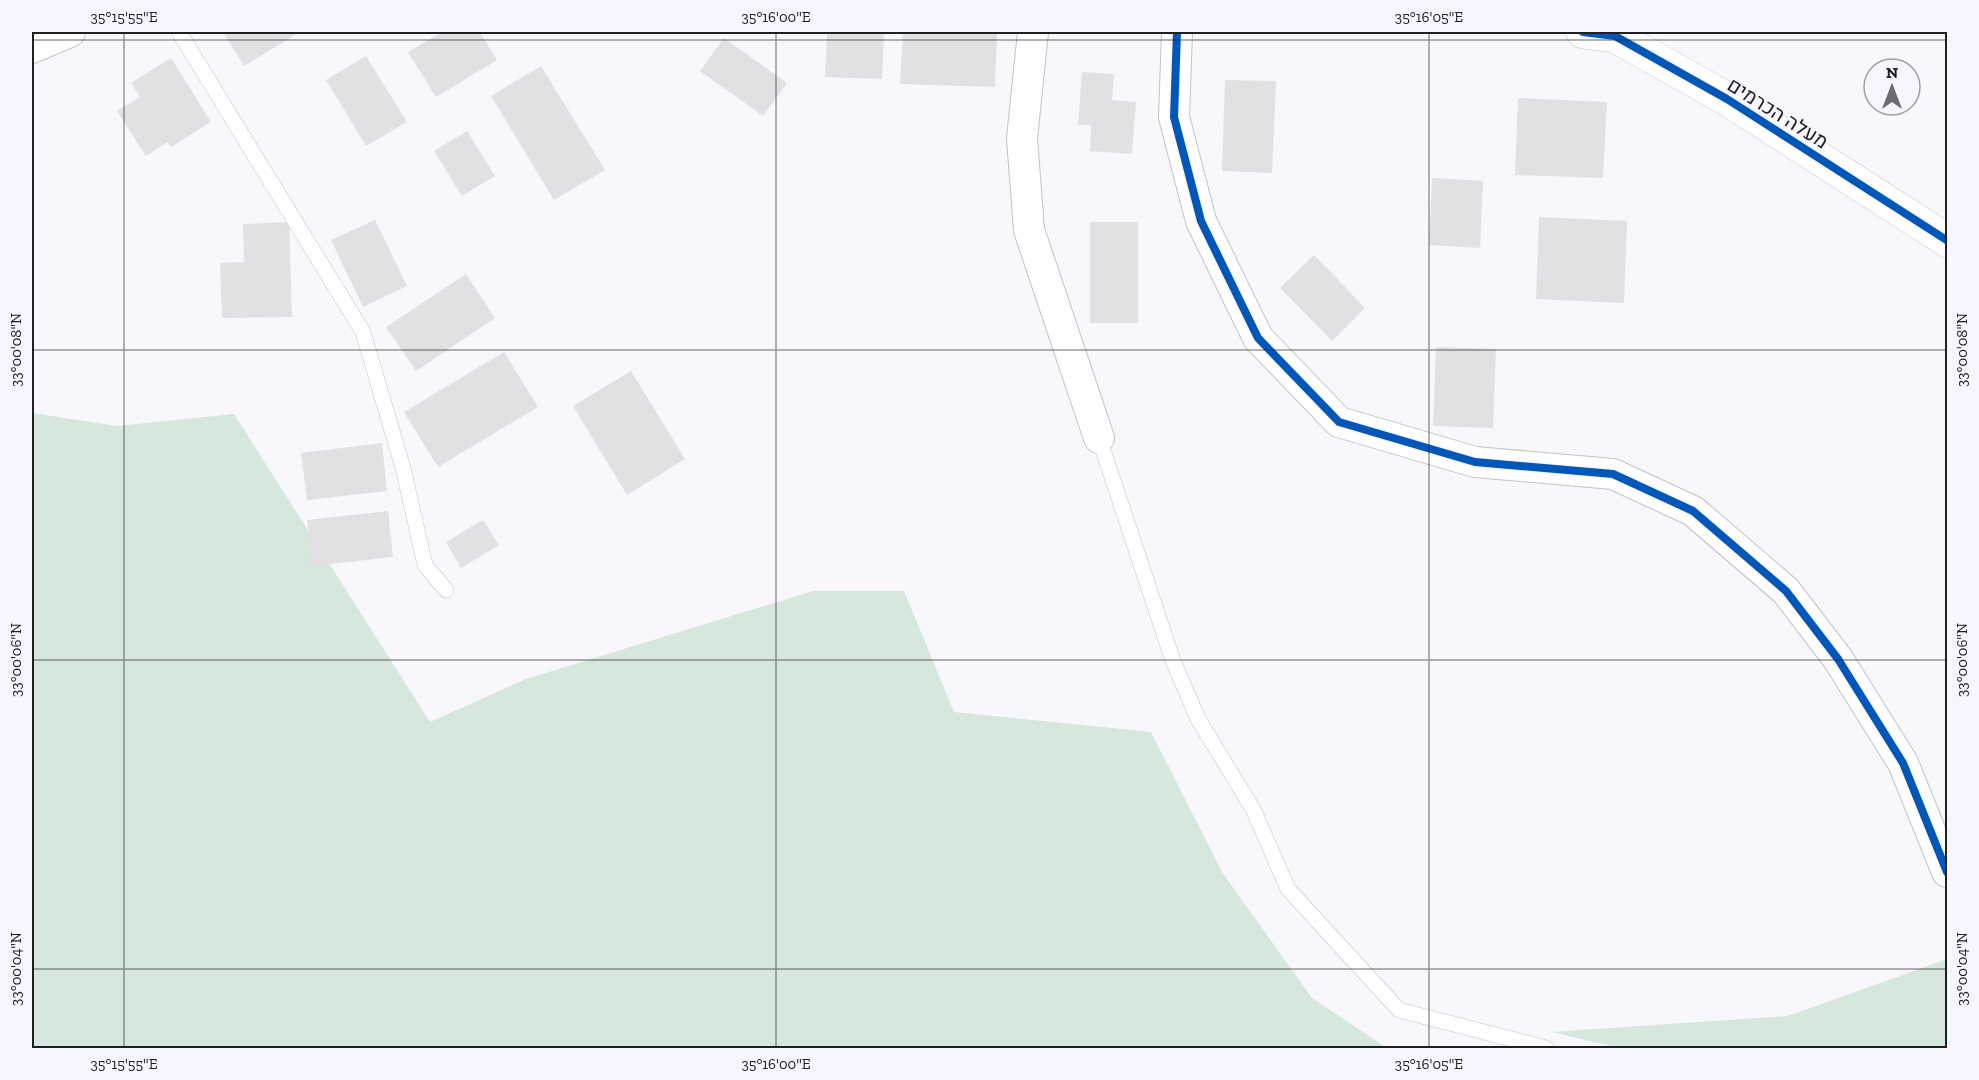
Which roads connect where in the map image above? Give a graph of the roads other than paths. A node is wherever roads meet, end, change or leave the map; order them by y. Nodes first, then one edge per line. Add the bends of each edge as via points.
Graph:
1 (70, 32) edge
2 (179, 32) edge
3 (1033, 32) edge
4 (1177, 32) edge
5 (1583, 32) edge
6 (1617, 34) edge
7 (32, 48) edge
8 (1947, 241) edge
9 (1099, 438) joint
10 (446, 590) dead end
11 (1947, 872) edge
12 (1546, 1048) edge

1 - 7 street
2 - 10 lane via 363,332 403,468 424,565
3 - 9 street via 1022,138 1029,230
4 - 11 street via 1174,117 1201,221 1258,338 1339,422 1475,462 1613,474 1693,511 1786,591 1838,659 1903,763
5 - 6 street, מעלה הכרמים
6 - 8 street, מעלה הכרמים
9 - 12 lane via 1176,668 1198,719 1253,809 1288,889 1399,1010

